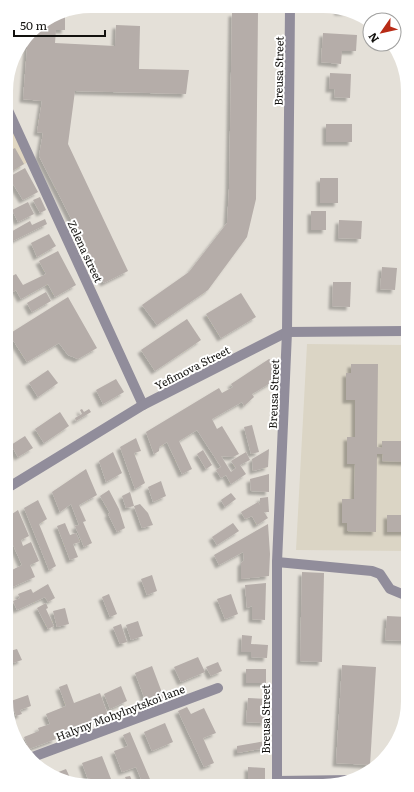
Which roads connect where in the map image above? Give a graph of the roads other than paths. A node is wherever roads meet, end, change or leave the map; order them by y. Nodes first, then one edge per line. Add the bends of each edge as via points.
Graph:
1 (290, 13) edge
2 (13, 121) edge
3 (401, 331) edge
4 (287, 332) junction
5 (143, 405) junction
6 (13, 485) edge
7 (277, 562) junction
8 (401, 594) edge
9 (218, 688) dead end
10 (36, 756) edge
11 (277, 779) edge

1 - 4 street, Breusa Street
2 - 5 street, Zelena street
3 - 4 street, Yefimova Street
4 - 5 street, Yefimova Street
4 - 7 street, Breusa Street
5 - 6 street, Yefimova Street
7 - 8 street via 372,570 380,574 390,589
7 - 11 street, Breusa Street
9 - 10 street, Halyny Mohylnytskoi lane

